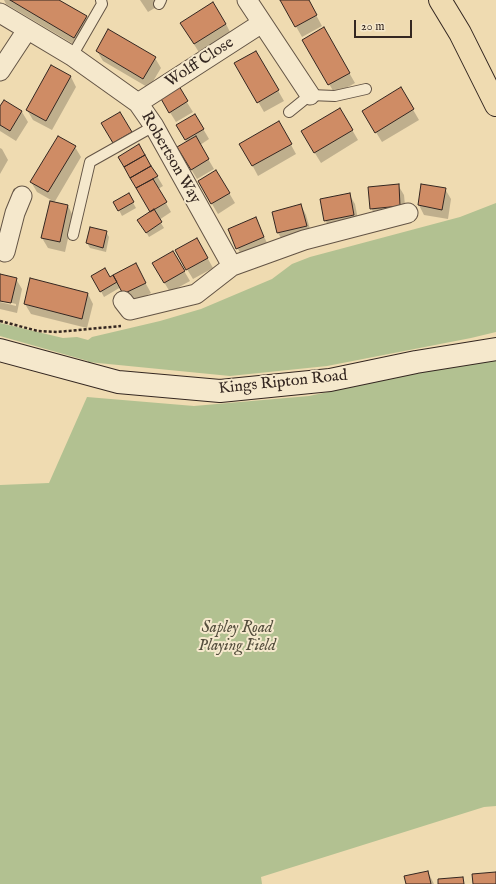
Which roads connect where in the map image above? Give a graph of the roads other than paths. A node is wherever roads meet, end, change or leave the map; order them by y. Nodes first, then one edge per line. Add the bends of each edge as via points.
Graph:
1 (101, 0) edge
2 (247, 0) edge
3 (440, 0) edge
4 (0, 13) edge
5 (262, 23) junction
6 (27, 30) junction
7 (72, 56) junction
8 (0, 71) edge
9 (366, 89) dead end
10 (310, 95) junction
11 (138, 103) junction
12 (496, 105) edge
13 (289, 112) dead end
14 (154, 126) junction
15 (22, 196) dead end
16 (8, 211) edge
17 (408, 213) dead end
18 (73, 235) dead end
19 (5, 252) dead end
20 (232, 266) junction
21 (123, 301) dead end
22 (496, 349) edge
23 (0, 350) edge

1 - 7 lane via 102,4
2 - 5 street
3 - 12 highway
4 - 6 street, Robertson Way
5 - 10 street
5 - 11 street, Wolff Close
6 - 7 street, Robertson Way
6 - 8 street
7 - 11 street, Robertson Way
9 - 10 lane via 335,96
10 - 13 lane
11 - 14 street, Robertson Way
14 - 18 lane via 90,162
14 - 20 street, Robertson Way
15 - 16 street
16 - 19 street
17 - 20 street via 304,240
20 - 21 street via 196,294 130,310
22 - 23 street, Kings Ripton Road via 330,380 220,391 118,382

